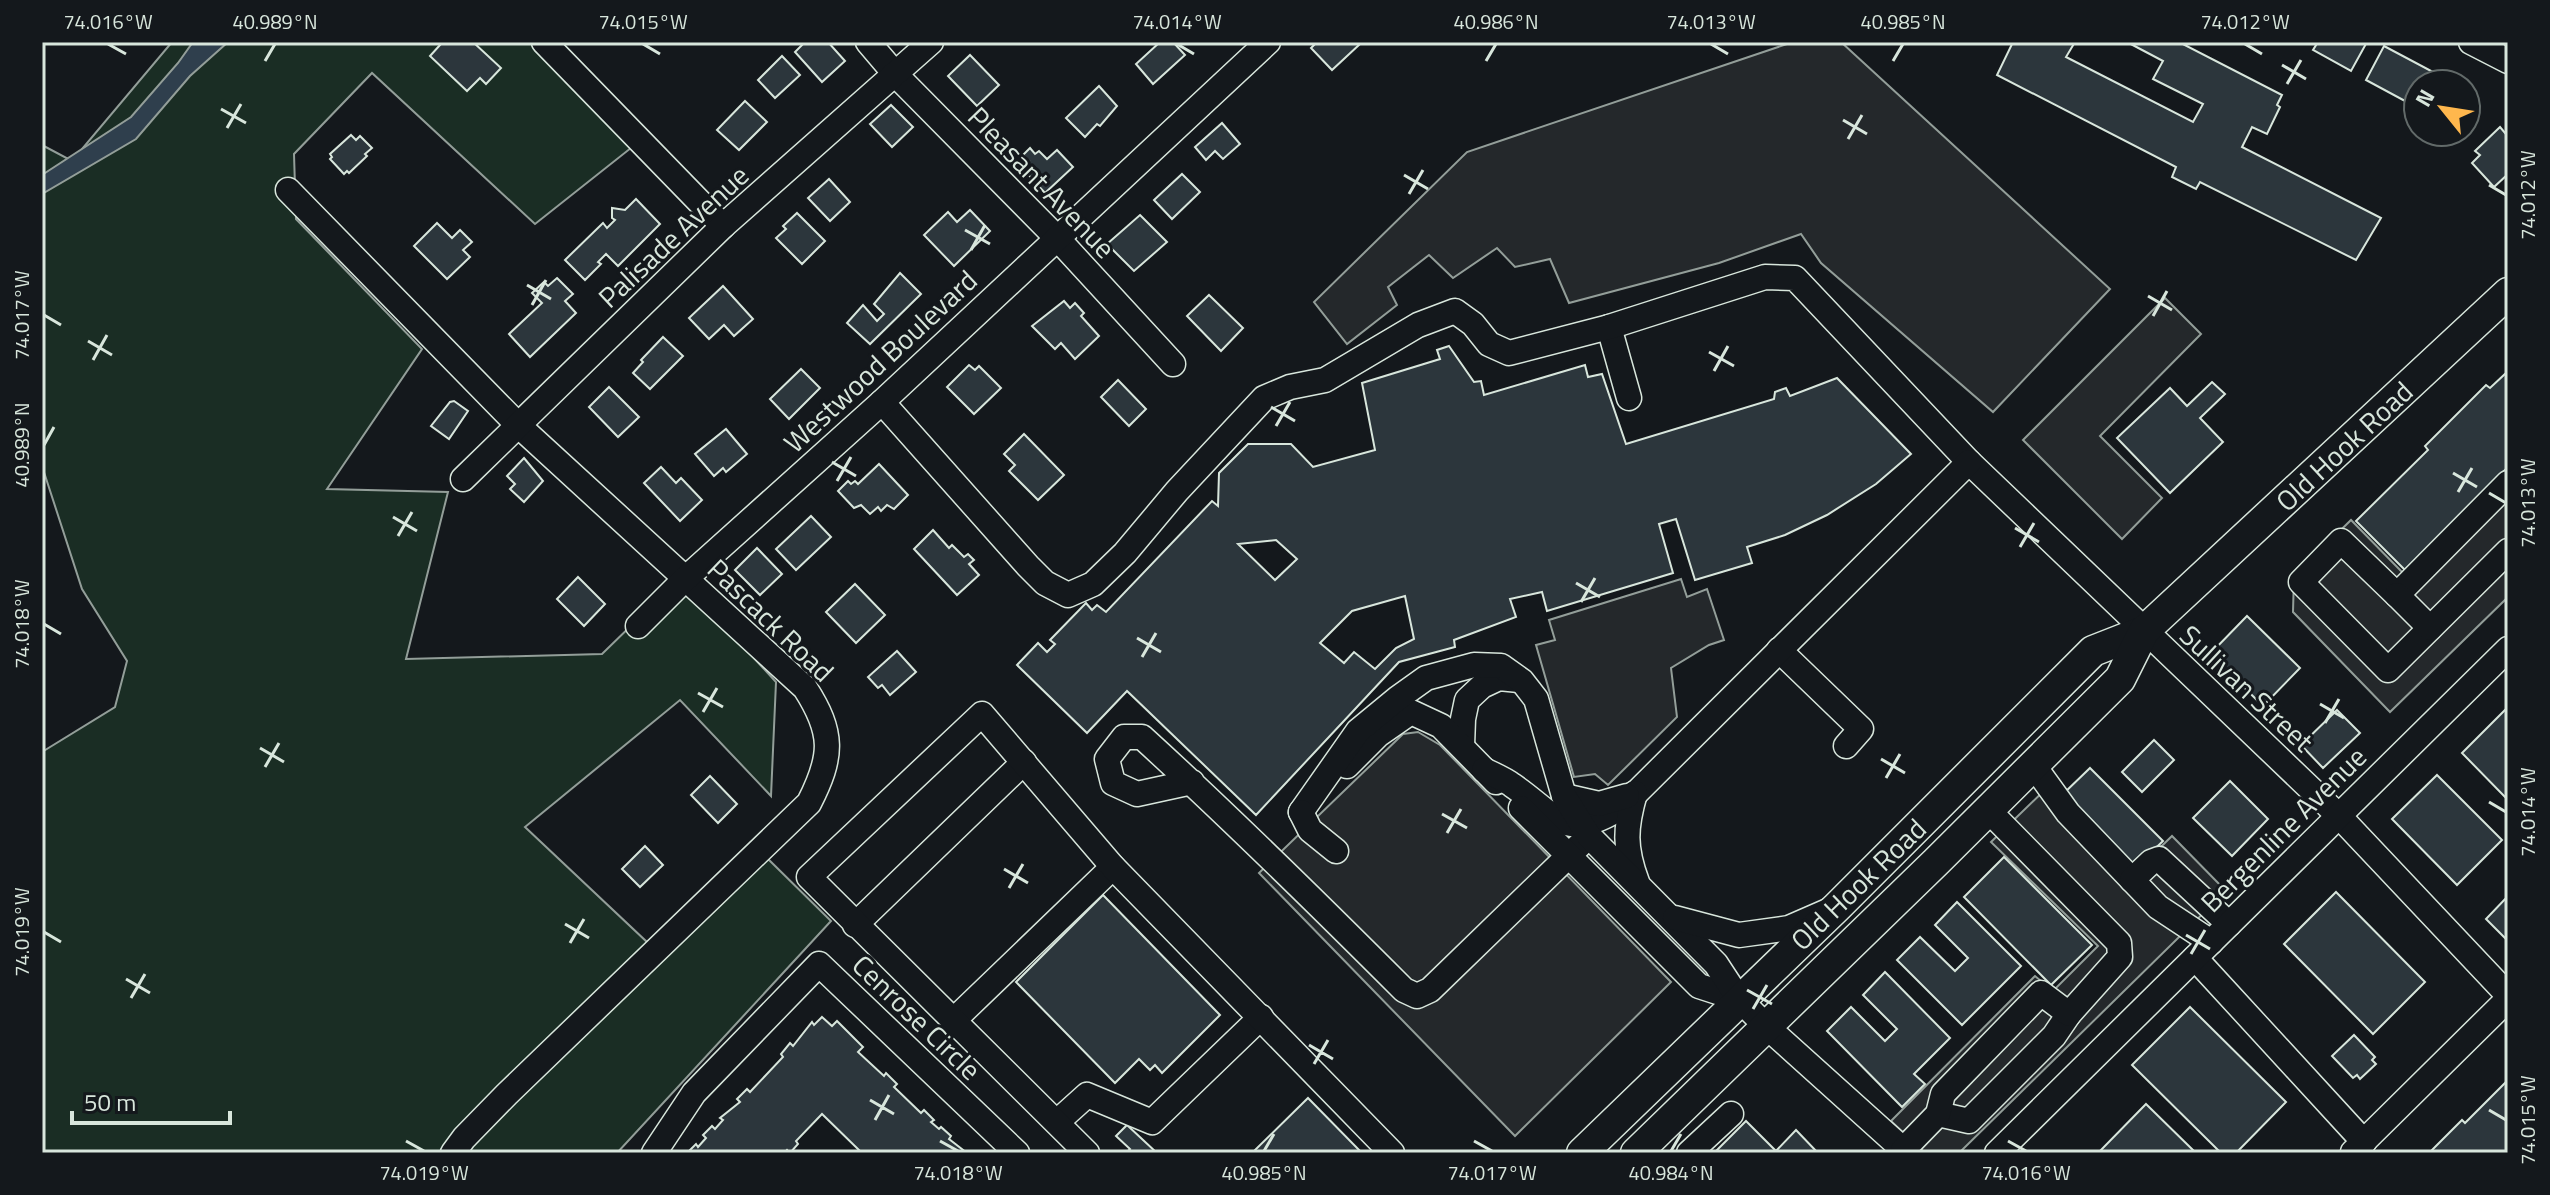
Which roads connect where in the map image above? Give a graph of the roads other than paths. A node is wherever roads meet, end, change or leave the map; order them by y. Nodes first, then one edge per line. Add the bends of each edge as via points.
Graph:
1 (544, 42) edge
2 (868, 42) edge
3 (931, 42) edge
4 (1268, 42) edge
5 (2471, 42) edge
6 (2508, 61) edge
7 (896, 75) junction
8 (288, 190) dead end
9 (723, 226) junction
10 (1057, 238) junction
11 (2504, 304) edge
12 (1609, 327) junction
13 (1173, 364) dead end
14 (1629, 398) dead end
15 (882, 402) junction
16 (519, 426) junction
17 (1969, 462) junction
18 (463, 479) dead end
19 (2508, 483) edge
20 (2508, 551) edge
21 (685, 579) junction
22 (2401, 591) junction
23 (638, 626) dead end
24 (2430, 628) junction
25 (2144, 631) junction
26 (2508, 649) edge
27 (1779, 650) junction
28 (1522, 681) junction
29 (1462, 746) junction
30 (1846, 746) dead end
31 (1024, 762) junction
32 (2034, 766) junction
33 (1484, 770) junction
34 (1192, 782) dead end
35 (1636, 791) junction
36 (1564, 796) junction
37 (1988, 810) junction
38 (1301, 812) junction
39 (2339, 816) junction
40 (1585, 831) junction
41 (1336, 851) dead end
42 (1568, 856) junction
43 (1113, 867) junction
44 (2132, 880) junction
45 (1637, 883) junction
46 (2206, 901) junction
47 (1837, 907) junction
48 (1669, 916) junction
49 (2183, 924) junction
50 (2229, 924) junction
51 (855, 925) junction
52 (2203, 950) junction
53 (2508, 997) edge
54 (1739, 999) junction
55 (2069, 1014) junction
56 (1261, 1017) junction
57 (954, 1020) junction
58 (1767, 1027) junction
59 (1731, 1114) dead end
60 (1938, 1114) junction
61 (1057, 1122) junction
62 (2358, 1147) edge
63 (1905, 1151) edge
64 (453, 1153) edge
65 (654, 1153) edge
66 (1017, 1153) edge
67 (1087, 1153) edge
68 (1392, 1153) edge
69 (1582, 1153) edge
70 (1636, 1153) edge
71 (1689, 1153) edge
72 (1997, 1153) edge

1 - 9 street
2 - 7 street, Pleasant Avenue
3 - 7 street, Palisade Avenue
4 - 10 street, Westwood Boulevard
5 - 6 street
7 - 9 street, Palisade Avenue
7 - 10 street, Pleasant Avenue
8 - 16 street, Pascack Road
9 - 16 street, Palisade Avenue
10 - 13 street, Pleasant Avenue
10 - 15 street, Westwood Boulevard
11 - 25 main road, Old Hook Road
12 - 14 street
12 - 15 street, Sullivan Street via 1509,353 1489,344 1455,311 1418,325 1325,380 1264,398 1125,553 1093,584 1068,595 1028,566
12 - 17 street, Sullivan Street via 1765,277 1795,278
15 - 21 street, Westwood Boulevard
16 - 18 street, Palisade Avenue
16 - 21 street, Pascack Road
17 - 25 street, Sullivan Street
17 - 27 street
19 - 22 street
20 - 24 street
21 - 23 street, Westwood Boulevard
21 - 64 street, Pascack Road via 805,688 822,715 827,744 823,774 809,803 507,1094
22 - 24 street
22 - 24 street via 2341,541 2301,582 2388,670
25 - 32 main road, Old Hook Road via 2120,679
25 - 39 street, Sullivan Street
25 - 47 main road, Old Hook Road via 2093,651
26 - 39 street, Bergenline Avenue
27 - 30 street via 1861,729
27 - 35 street
28 - 29 street via 1499,678 1467,700
28 - 36 street via 1536,699
28 - 38 street via 1501,666 1474,665 1426,678 1358,731
29 - 33 street
29 - 38 street via 1441,726 1411,712 1378,735
31 - 43 street
31 - 51 street
31 - 51 street via 982,714 809,877
32 - 37 main road, Old Hook Road
32 - 44 street via 2068,813
33 - 40 street via 1512,784 1559,822
33 - 42 street
34 - 42 street via 1404,990 1417,996 1430,990
35 - 36 street via 1599,804
35 - 40 street
35 - 45 street via 1625,831
36 - 40 street
37 - 55 street via 2119,943 2120,957
37 - 58 main road, Old Hook Road
38 - 41 street via 1310,830
39 - 50 street, Bergenline Avenue
39 - 53 street, Sullivan Street
40 - 42 street
40 - 45 street
42 - 54 street via 1699,986
43 - 56 street
43 - 57 street
44 - 46 street via 2159,859
44 - 49 street
45 - 48 street
46 - 49 street
46 - 50 street
47 - 48 street via 1789,928 1739,935
47 - 54 main road, Old Hook Road
48 - 54 street via 1716,964
49 - 52 street
50 - 52 street, Bergenline Avenue
51 - 57 street
52 - 62 street
52 - 72 street, Bergenline Avenue
53 - 62 street
54 - 58 street
54 - 69 main road, Old Hook Road
55 - 60 street via 2054,1036 1969,1121
55 - 60 street via 2041,993 1943,1094
56 - 61 street via 1152,1122 1087,1095
56 - 68 street
57 - 61 street
58 - 63 street
58 - 70 main road, Old Hook Road
59 - 71 street
60 - 63 street
61 - 67 street
65 - 66 street, Cenrose Circle via 694,1093 819,964

